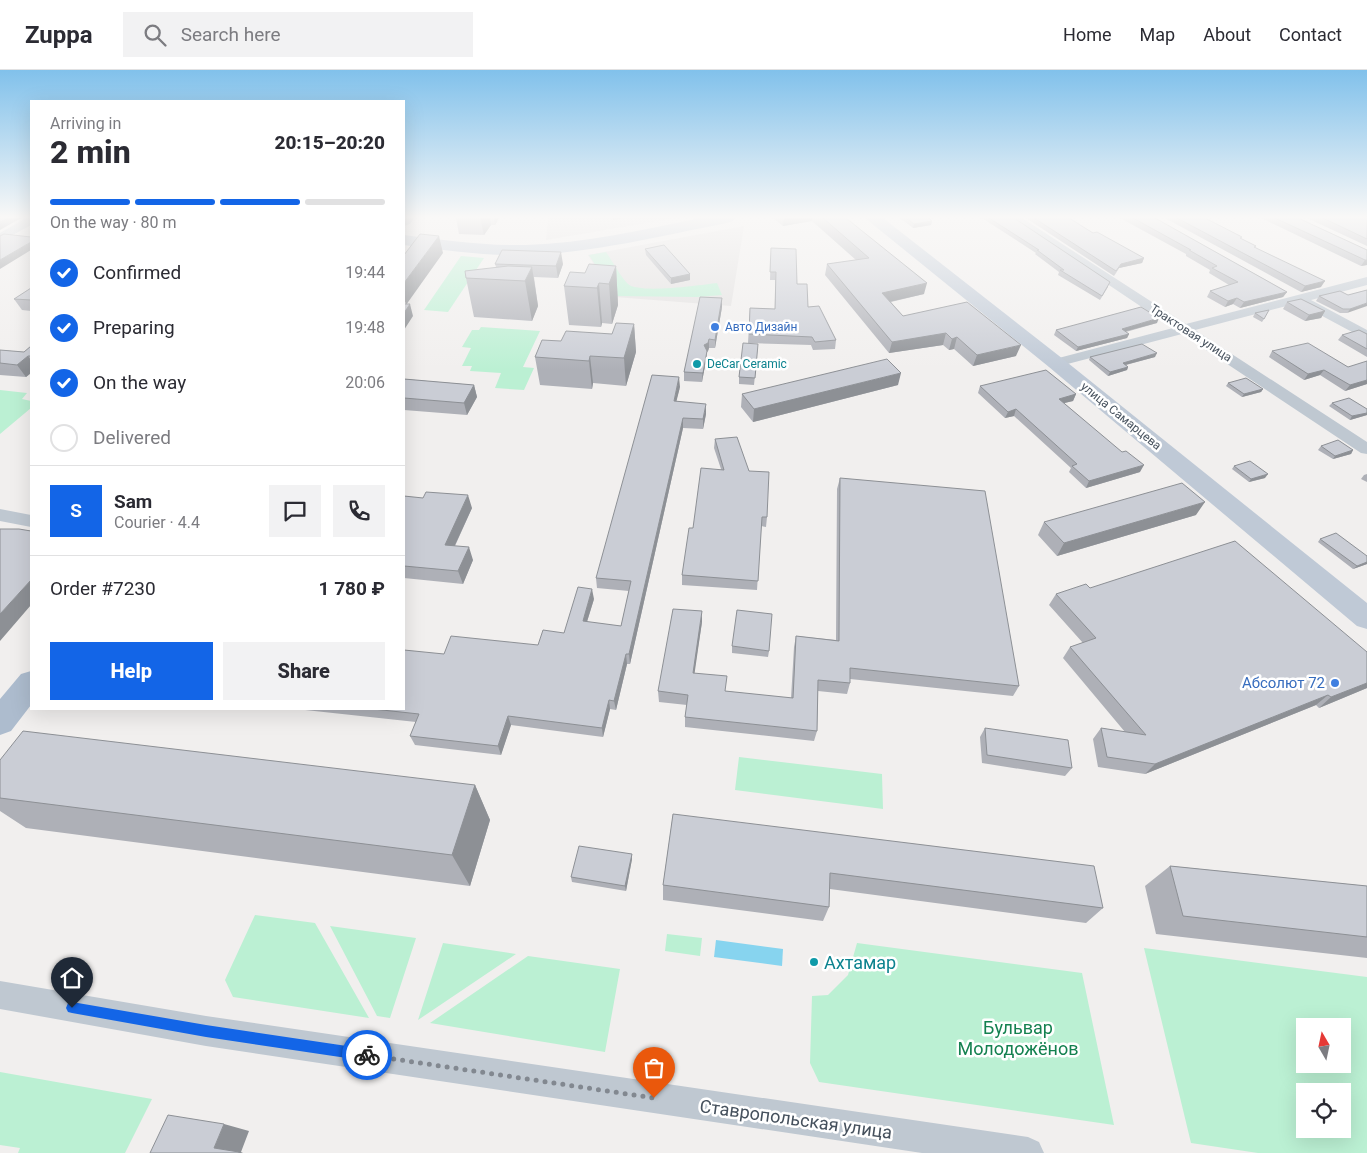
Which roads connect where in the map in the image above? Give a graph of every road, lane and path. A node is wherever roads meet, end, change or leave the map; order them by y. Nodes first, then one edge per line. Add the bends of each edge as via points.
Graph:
1 (937, 269) edge
2 (1092, 269) edge
3 (1367, 281) edge
4 (1282, 289) edge
5 (1300, 299) junction
6 (1184, 328) junction
7 (1367, 336) edge
8 (1056, 363) junction
9 (1367, 449) edge
10 (0, 515) edge
11 (30, 521) edge
12 (1367, 618) edge
13 (30, 684) edge
14 (0, 722) edge
15 (0, 995) edge
16 (1028, 1153) edge

1 - 8 street, улица Самарцева
2 - 6 street, Трактовая улица
3 - 5 street
4 - 5 street
5 - 6 street
5 - 7 street
6 - 8 street
6 - 9 street, Трактовая улица
8 - 12 street, улица Самарцева
10 - 11 street
13 - 14 main road
15 - 16 street, Ставропольская улица via 206,1031

